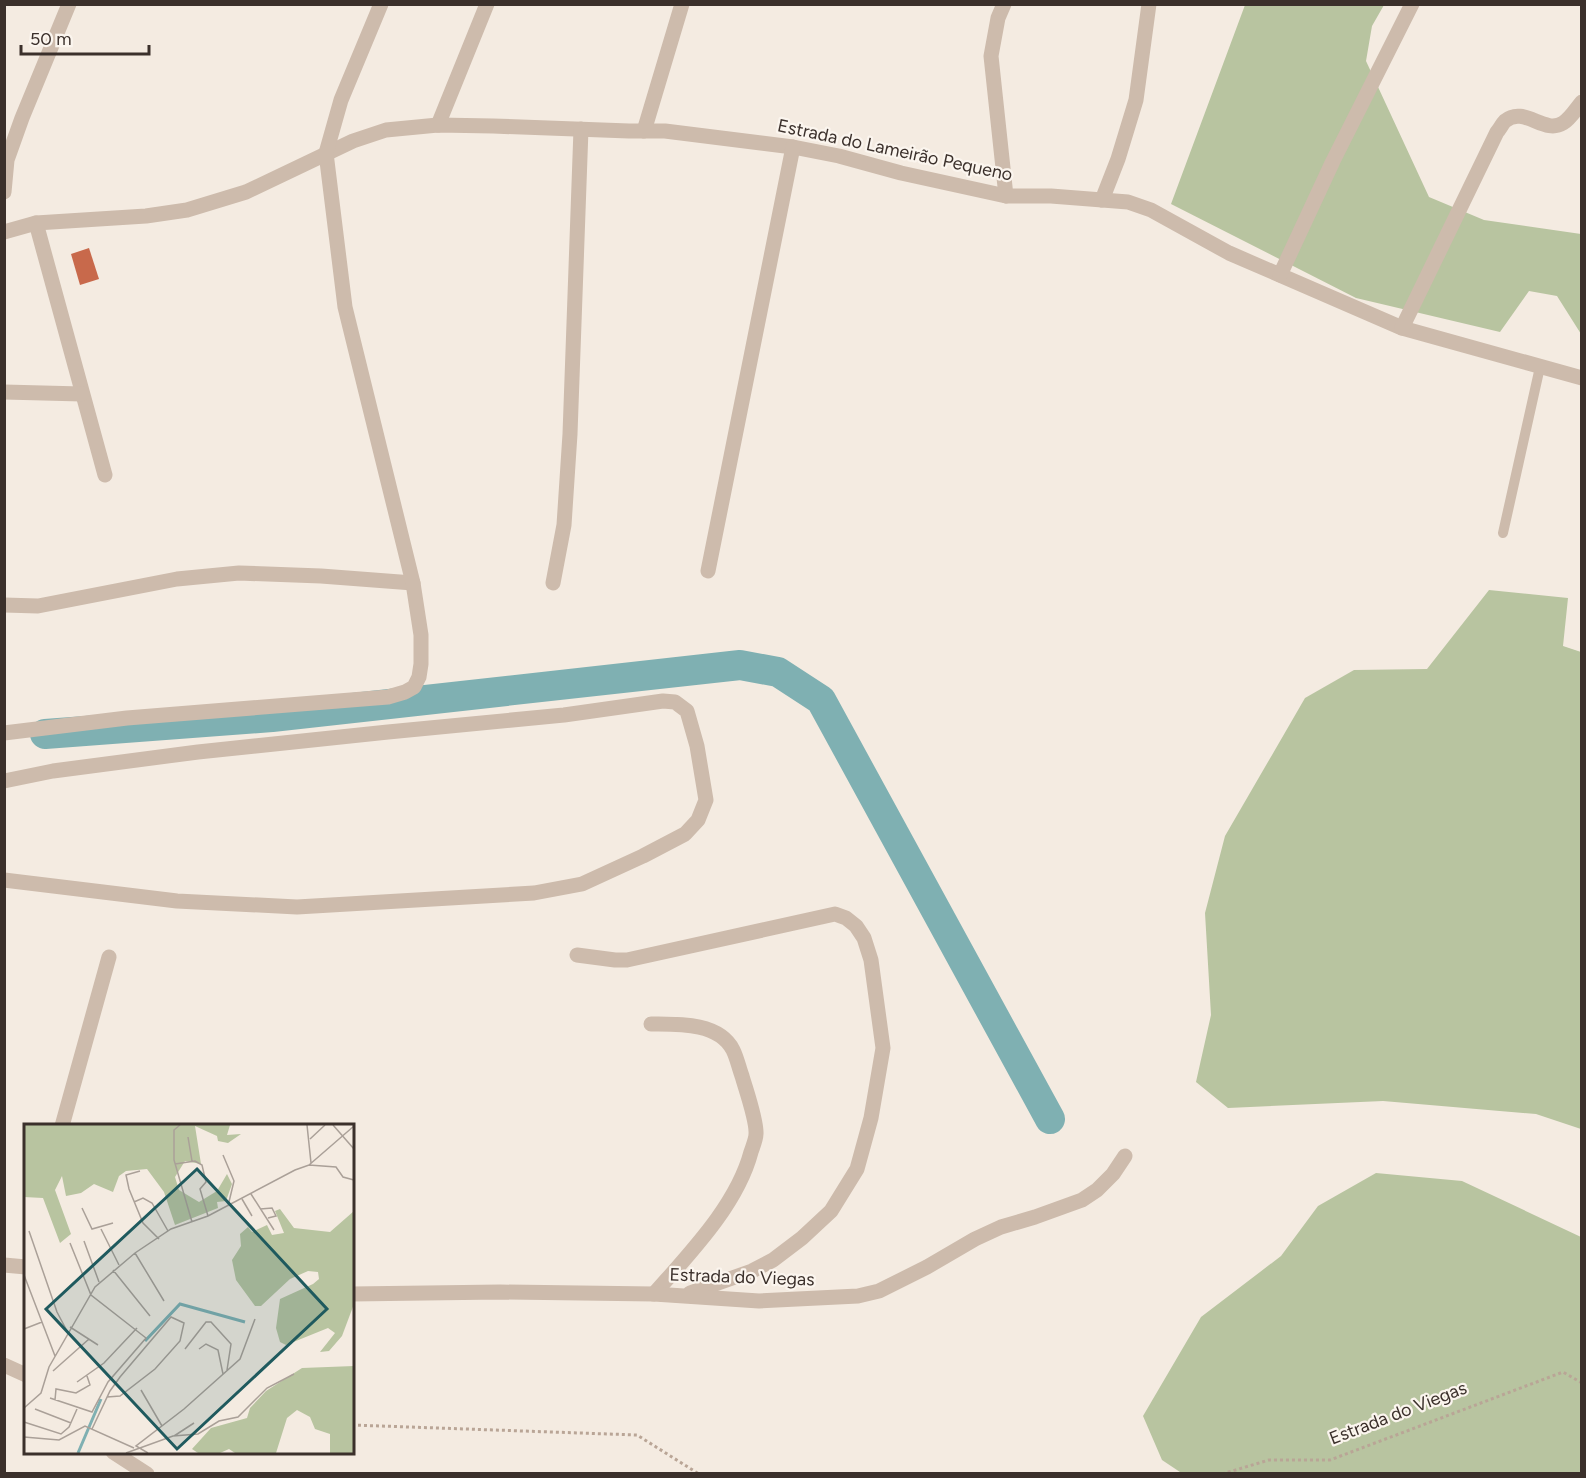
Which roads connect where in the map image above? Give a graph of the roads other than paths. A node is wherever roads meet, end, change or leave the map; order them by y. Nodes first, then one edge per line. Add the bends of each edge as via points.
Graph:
1 (69, 4) edge
2 (381, 4) edge
3 (487, 4) edge
4 (682, 4) edge
5 (1004, 4) edge
6 (1149, 4) edge
7 (1412, 4) edge
8 (1581, 102) edge
9 (438, 125) junction
10 (581, 129) junction
11 (644, 131) junction
12 (793, 147) junction
13 (326, 153) junction
14 (4, 192) edge
15 (1006, 196) junction
16 (1102, 200) junction
17 (36, 223) junction
18 (4, 232) edge
19 (1280, 275) junction
20 (1402, 328) junction
21 (1540, 368) junction
22 (1578, 373) edge
23 (4, 392) edge
24 (82, 394) junction
25 (105, 476) dead end
26 (1503, 533) dead end
27 (708, 571) dead end
28 (553, 583) dead end
29 (413, 584) junction
30 (4, 604) edge
31 (4, 733) edge
32 (4, 781) edge
33 (4, 880) edge
34 (577, 955) dead end
35 (109, 957) dead end
36 (651, 1024) dead end
37 (62, 1124) edge
38 (1125, 1155) dead end
39 (4, 1265) edge
40 (24, 1267) edge
41 (654, 1293) junction
42 (354, 1294) edge
43 (683, 1295) junction
44 (4, 1365) edge
45 (24, 1374) edge
46 (116, 1454) edge
47 (147, 1473) edge

1 - 14 street via 7,160
2 - 13 street via 341,100
3 - 9 street
4 - 11 street
5 - 15 street via 991,56
6 - 16 street via 1137,100
7 - 19 street
8 - 20 street via 1566,122 1556,127 1514,116 1497,132
9 - 10 street, Estrada do Lameirão Pequeno
9 - 13 street, Estrada do Lameirão Pequeno via 386,130
10 - 11 street, Estrada do Lameirão Pequeno
10 - 28 street via 570,434 564,525
11 - 12 street, Estrada do Lameirão Pequeno
12 - 15 street, Estrada do Lameirão Pequeno
12 - 27 street
13 - 17 street, Estrada do Lameirão Pequeno via 246,192 187,210
13 - 29 street via 345,306
15 - 16 street, Estrada do Lameirão Pequeno
16 - 19 street, Estrada do Lameirão Pequeno via 1128,202 1150,210 1229,253
17 - 18 street, Estrada do Lameirão Pequeno
17 - 24 street
19 - 20 street, Estrada do Lameirão Pequeno
20 - 21 street, Estrada do Lameirão Pequeno
21 - 22 street, Estrada do Lameirão Pequeno
21 - 26 lane
23 - 24 street
24 - 25 street
29 - 30 street via 238,573 177,579 38,606
29 - 31 street via 421,664 414,687 405,692 388,697 127,718
32 - 33 street via 187,754 663,701 675,702 687,711 706,800 698,820 685,834 582,884 534,893 297,907 177,902
34 - 43 street via 627,960 835,914 856,926 871,960 883,1048 857,1169 831,1211 773,1260
35 - 37 street
36 - 41 street via 674,1024 719,1033 733,1048 756,1133 748,1165 730,1200
38 - 43 street, Estrada do Viegas via 1113,1174 1082,1200 1001,1227 879,1291 848,1297 759,1301
39 - 40 street
41 - 42 street, Estrada do Viegas
41 - 43 street, Estrada do Viegas
44 - 45 street
46 - 47 street

